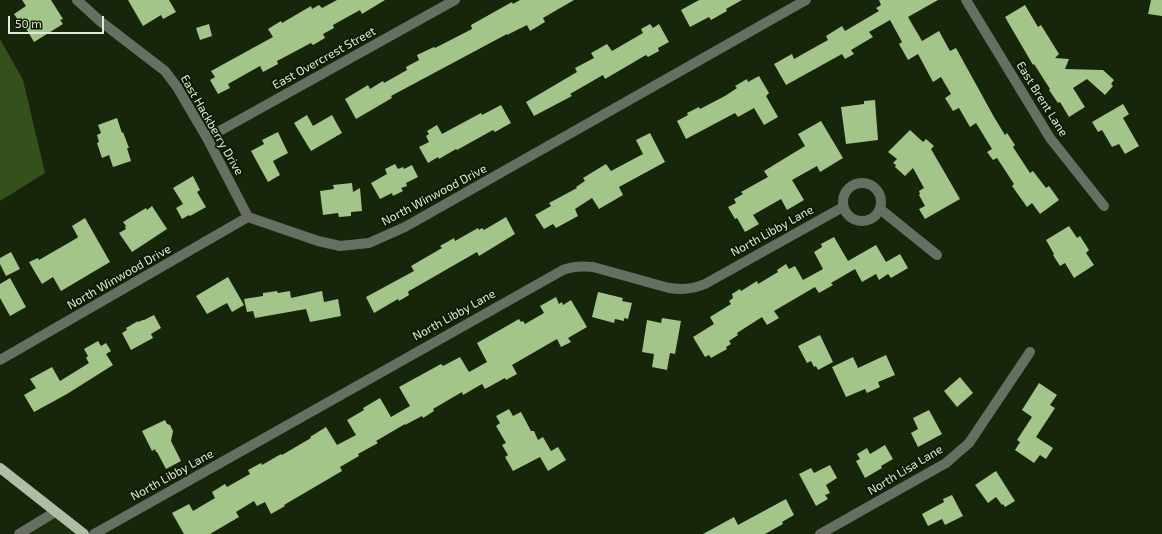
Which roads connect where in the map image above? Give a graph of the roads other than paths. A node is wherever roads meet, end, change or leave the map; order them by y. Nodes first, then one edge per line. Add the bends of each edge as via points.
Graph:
1 (77, 0) edge
2 (455, 0) edge
3 (806, 0) edge
4 (966, 0) edge
5 (207, 138) junction
6 (1104, 206) dead end
7 (843, 207) junction
8 (880, 209) junction
9 (248, 216) junction
10 (937, 255) dead end
11 (1030, 352) dead end
12 (0, 360) edge
13 (0, 468) edge
14 (55, 512) junction
15 (19, 534) edge
16 (84, 534) edge
17 (94, 534) edge
18 (820, 534) edge

1 - 5 street, East Hackberry Drive via 164,71 177,87
2 - 5 street, East Overcrest Street
3 - 9 street, North Winwood Drive via 405,227 369,243 340,246 318,241
4 - 6 street, East Brent Lane via 1050,138
5 - 9 street, East Hackberry Drive
7 - 8 street via 849,217 861,221 872,218
7 - 8 street via 842,201 847,190 863,182 878,191
7 - 17 street, North Libby Lane via 696,288 678,290 593,267 572,267 563,270
8 - 10 street
9 - 12 street, North Winwood Drive
11 - 18 street, North Lisa Lane via 969,443 946,463
13 - 14 main road
14 - 15 street
14 - 16 main road

